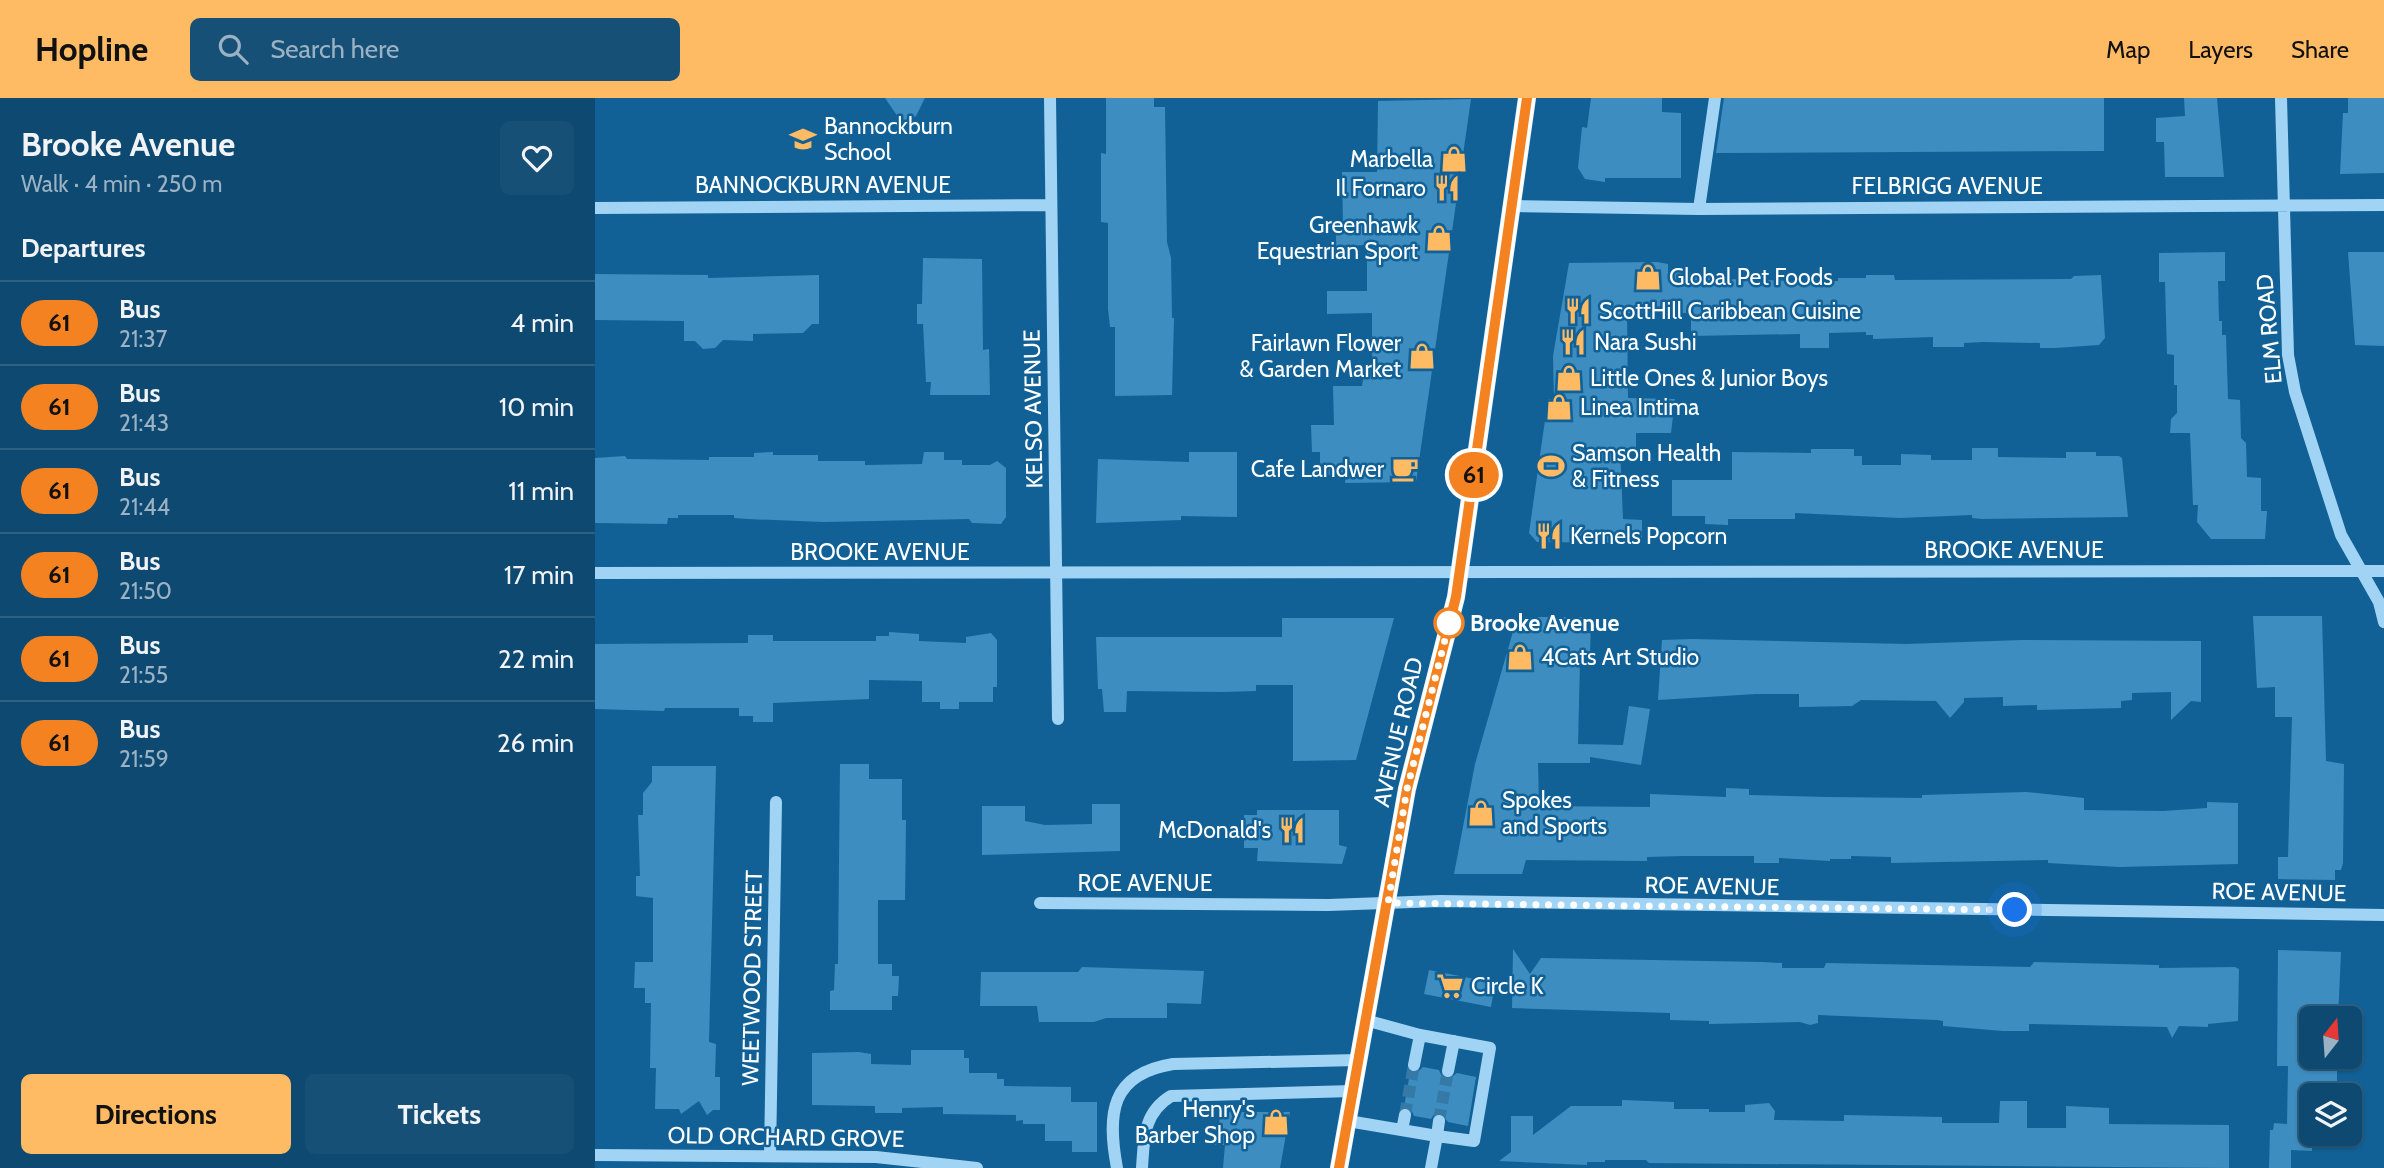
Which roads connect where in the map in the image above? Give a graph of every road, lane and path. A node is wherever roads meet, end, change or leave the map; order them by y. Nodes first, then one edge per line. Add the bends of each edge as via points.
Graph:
1 (1051, 98) edge
2 (1527, 98) edge
3 (1715, 98) edge
4 (2281, 98) edge
5 (1051, 205) junction
6 (2284, 205) junction
7 (2384, 205) edge
8 (1510, 206) junction
9 (595, 208) edge
10 (1699, 209) junction
11 (2358, 571) junction
12 (2384, 571) edge
13 (1056, 572) junction
14 (1460, 572) junction
15 (595, 573) edge
16 (2384, 622) edge
17 (1058, 719) dead end
18 (776, 802) dead end
19 (1040, 903) dead end
20 (1388, 903) junction
21 (2384, 915) edge
22 (1365, 1020) junction
23 (1420, 1035) junction
24 (1454, 1041) junction
25 (1358, 1060) junction
26 (1414, 1065) tunnel mouth
27 (1448, 1071) tunnel mouth
28 (1353, 1091) junction
29 (1405, 1115) tunnel mouth
30 (1348, 1121) junction
31 (1439, 1121) tunnel mouth
32 (1402, 1130) junction
33 (1437, 1136) junction
34 (595, 1155) edge
35 (770, 1155) junction
36 (977, 1168) edge
37 (1117, 1168) edge
38 (1142, 1168) edge
39 (1339, 1168) edge
40 (1431, 1168) edge

1 - 5 street, KELSO AVENUE
2 - 8 main road, AVENUE ROAD
3 - 10 street
4 - 6 street, ELM ROAD
5 - 9 street, BANNOCKBURN AVENUE
5 - 13 street, KELSO AVENUE
6 - 7 street, FELBRIGG AVENUE
6 - 10 street, FELBRIGG AVENUE
6 - 11 street, ELM ROAD via 2285,322 2295,391 2341,535
8 - 10 street, FELBRIGG AVENUE
8 - 14 main road, AVENUE ROAD
11 - 12 street, BROOKE AVENUE
11 - 14 street, BROOKE AVENUE
11 - 16 street, ELM ROAD via 2379,602
13 - 14 street, BROOKE AVENUE
13 - 15 street, BROOKE AVENUE
13 - 17 street, KELSO AVENUE
14 - 20 main road, AVENUE ROAD via 1407,789
18 - 35 street, WEETWOOD STREET
19 - 20 street, ROE AVENUE
20 - 21 street, ROE AVENUE
20 - 22 main road, AVENUE ROAD
22 - 23 street
22 - 25 main road, AVENUE ROAD
23 - 24 street
23 - 26 street
24 - 27 street
24 - 33 street via 1490,1048 1474,1140
25 - 28 main road, AVENUE ROAD
25 - 37 street via 1173,1064 1146,1071 1126,1084 1118,1097 1111,1131
28 - 30 main road, AVENUE ROAD
28 - 38 street via 1171,1096 1148,1120
29 - 32 street
30 - 32 street
30 - 39 main road, AVENUE ROAD
31 - 33 street
32 - 33 street
33 - 40 street
34 - 35 street, OLD ORCHARD GROVE
35 - 36 street, OLD ORCHARD GROVE via 876,1157

